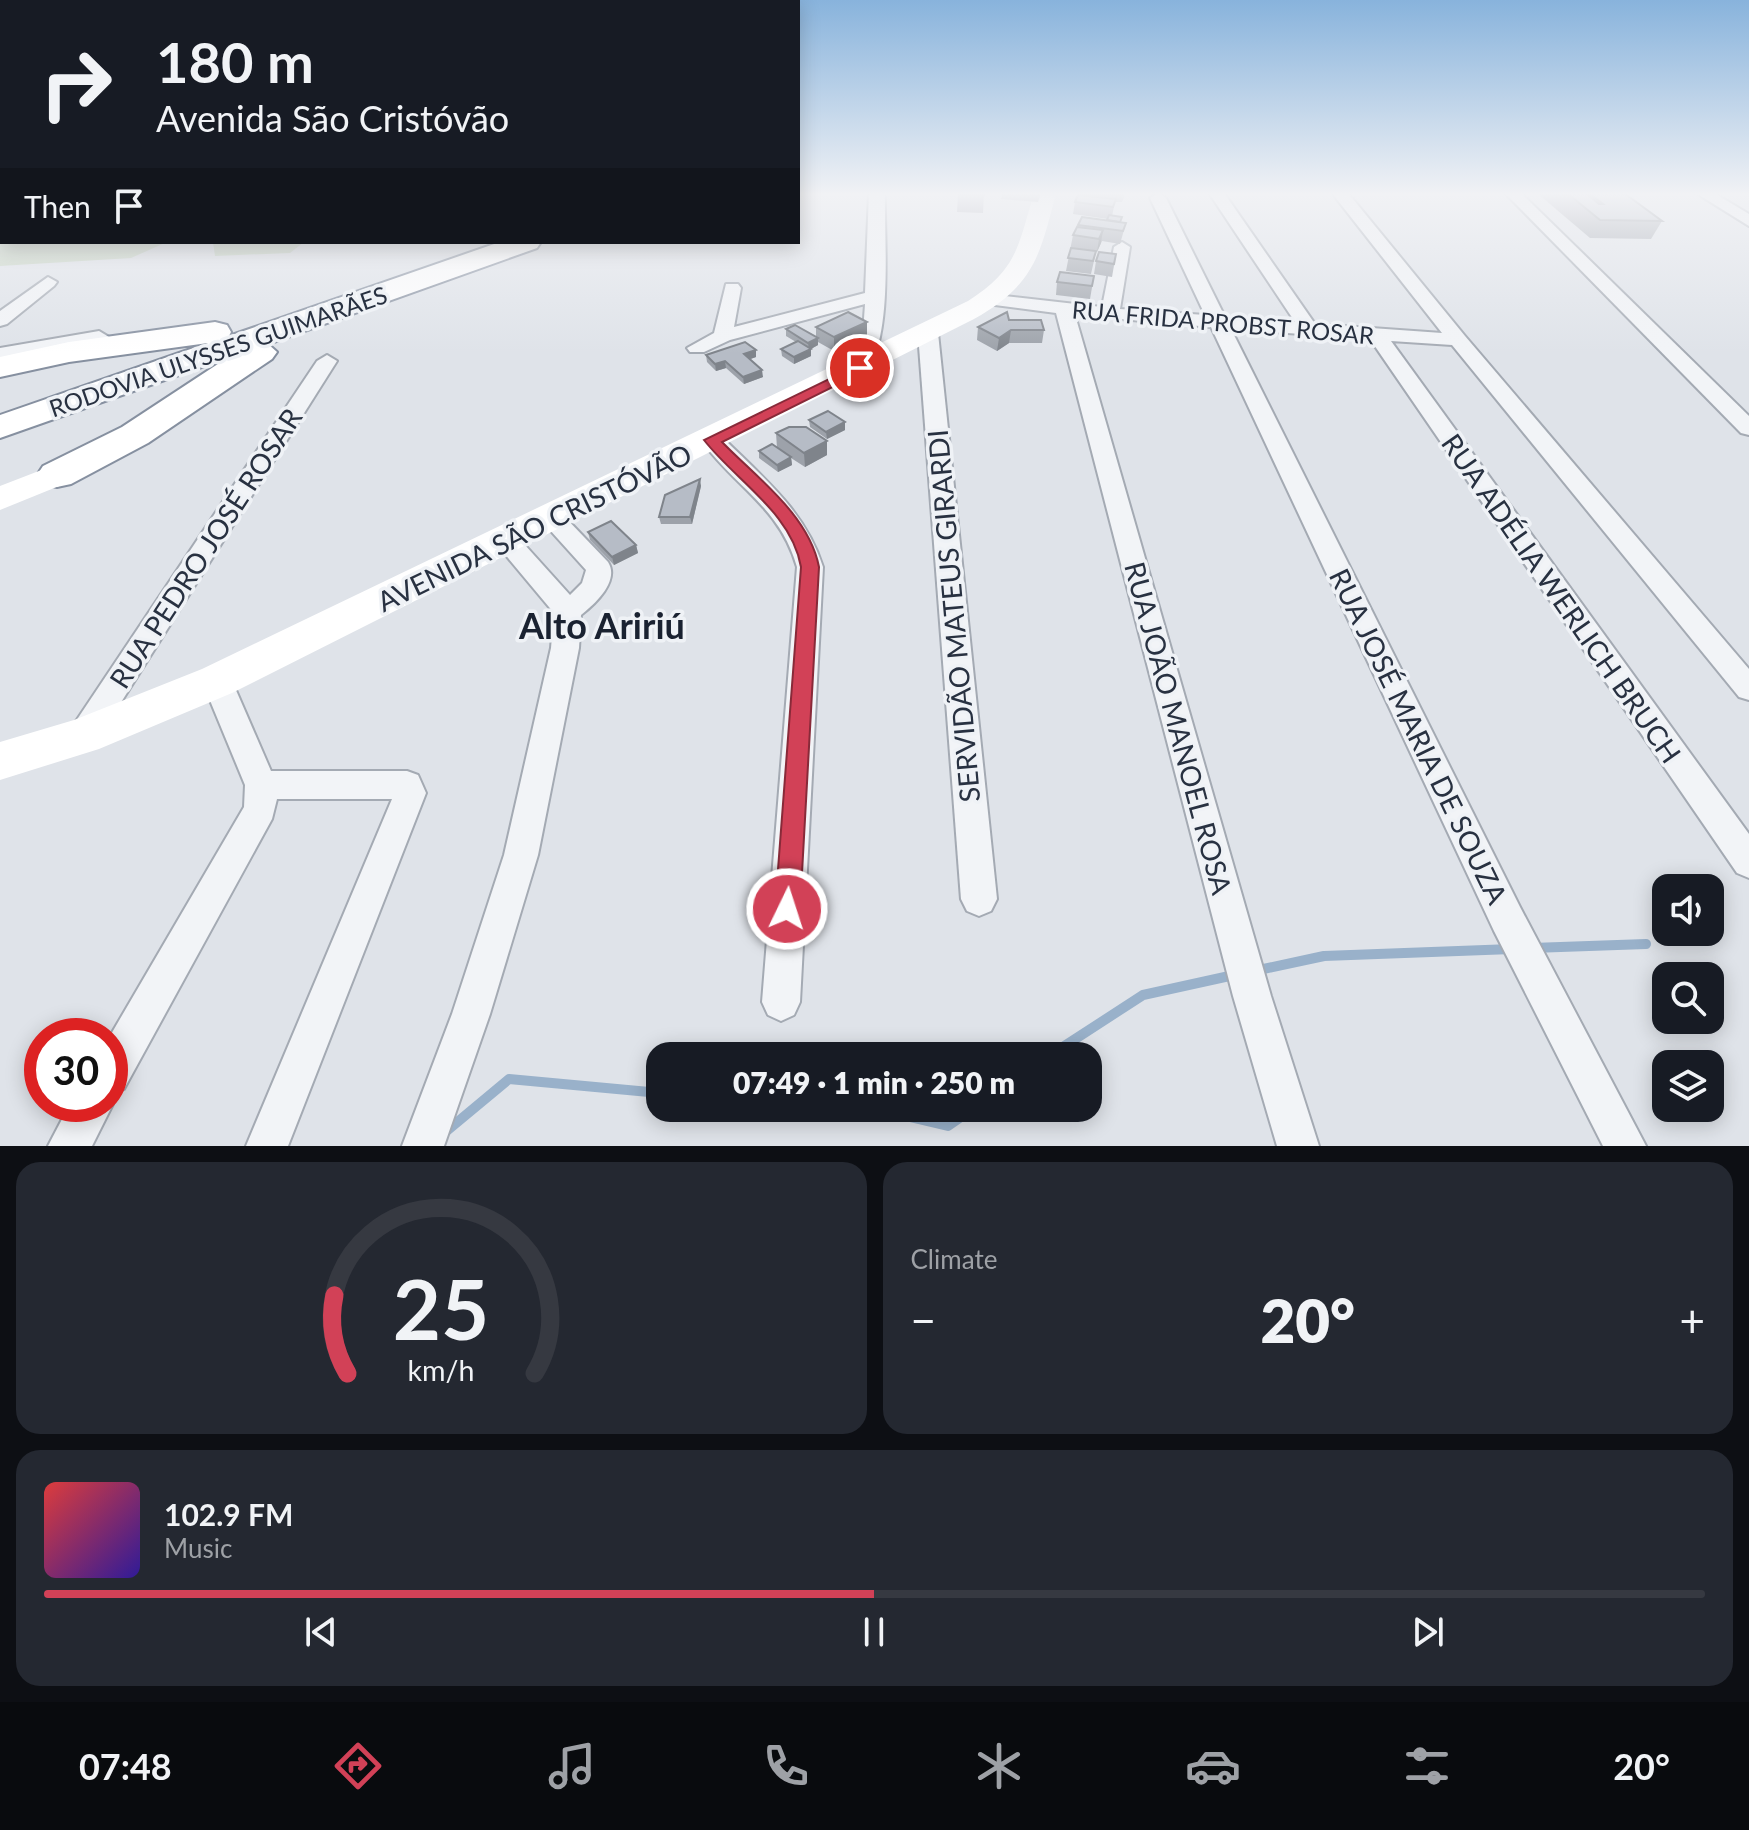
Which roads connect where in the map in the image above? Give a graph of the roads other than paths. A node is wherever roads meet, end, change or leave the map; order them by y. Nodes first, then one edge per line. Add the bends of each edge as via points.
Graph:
1 (514, 246) edge
2 (876, 246) edge
3 (1030, 246) edge
4 (1183, 246) edge
5 (1255, 246) edge
6 (1383, 246) edge
7 (1567, 246) edge
8 (1122, 247) dead end
9 (48, 282) dead end
10 (732, 288) dead end
11 (875, 296) junction
12 (987, 299) junction
13 (1064, 309) junction
14 (1110, 314) junction
15 (312, 317) junction
16 (0, 320) edge
17 (1221, 322) junction
18 (1308, 327) junction
19 (928, 333) junction
20 (1376, 334) junction
21 (723, 336) junction
22 (99, 337) dead end
23 (1458, 340) junction
24 (697, 348) dead end
25 (0, 354) edge
26 (327, 361) dead end
27 (0, 367) edge
28 (860, 368) junction
29 (1744, 420) edge
30 (0, 427) edge
31 (712, 440) junction
32 (57, 475) junction
33 (0, 499) edge
34 (552, 519) junction
35 (506, 540) junction
36 (568, 611) junction
37 (217, 681) junction
38 (1749, 689) edge
39 (83, 736) junction
40 (0, 761) edge
41 (261, 785) junction
42 (1749, 862) edge
43 (979, 899) dead end
44 (781, 1002) dead end
45 (128, 1043) edge
46 (83, 1122) edge
47 (69, 1146) edge
48 (267, 1146) edge
49 (423, 1146) edge
50 (1298, 1146) edge
51 (1625, 1146) edge

1 - 15 highway, RODOVIA ULYSSES GUIMARÃES
2 - 11 street
3 - 12 main road, AVENIDA SÃO CRISTÓVÃO via 1019,270
4 - 17 street, RUA JOSÉ MARIA DE SOUZA
5 - 18 street
6 - 23 street
7 - 29 street
8 - 14 street
9 - 16 street
10 - 21 street
11 - 21 street
11 - 28 street via 873,333
12 - 13 street, RUA FRIDA PROBST ROSAR
12 - 19 main road, AVENIDA SÃO CRISTÓVÃO
13 - 14 street, RUA FRIDA PROBST ROSAR
13 - 50 street, RUA JOÃO MANOEL ROSA
14 - 17 street, RUA FRIDA PROBST ROSAR
15 - 27 highway
15 - 30 highway, RODOVIA ULYSSES GUIMARÃES
15 - 32 highway via 135,435
17 - 18 street, RUA FRIDA PROBST ROSAR
17 - 51 street, RUA JOSÉ MARIA DE SOUZA via 1507,919
18 - 20 street, RUA FRIDA PROBST ROSAR
19 - 28 main road, AVENIDA SÃO CRISTÓVÃO
19 - 43 street, SERVIDÃO MATEUS GIRARDI
20 - 23 street, RUA FRIDA PROBST ROSAR
20 - 42 street, RUA ADÉLIA WERLICH BRUCH
21 - 24 street
22 - 25 street
23 - 38 street
26 - 39 street, RUA PEDRO JOSÉ ROSAR
27 - 30 highway via 61,365 71,371 60,388
28 - 31 main road, AVENIDA SÃO CRISTÓVÃO
30 - 32 highway via 67,419 92,427 91,446
31 - 34 main road, AVENIDA SÃO CRISTÓVÃO
31 - 44 street via 790,521 810,567
32 - 33 main road
34 - 35 main road, AVENIDA SÃO CRISTÓVÃO
34 - 36 street via 599,568 589,595
35 - 36 street
35 - 37 main road, AVENIDA SÃO CRISTÓVÃO
36 - 49 street via 565,648 521,855
37 - 39 main road, AVENIDA SÃO CRISTÓVÃO
37 - 41 street
39 - 40 main road, AVENIDA SÃO CRISTÓVÃO
41 - 45 street via 254,822
41 - 48 street via 407,785 410,793
46 - 47 street

